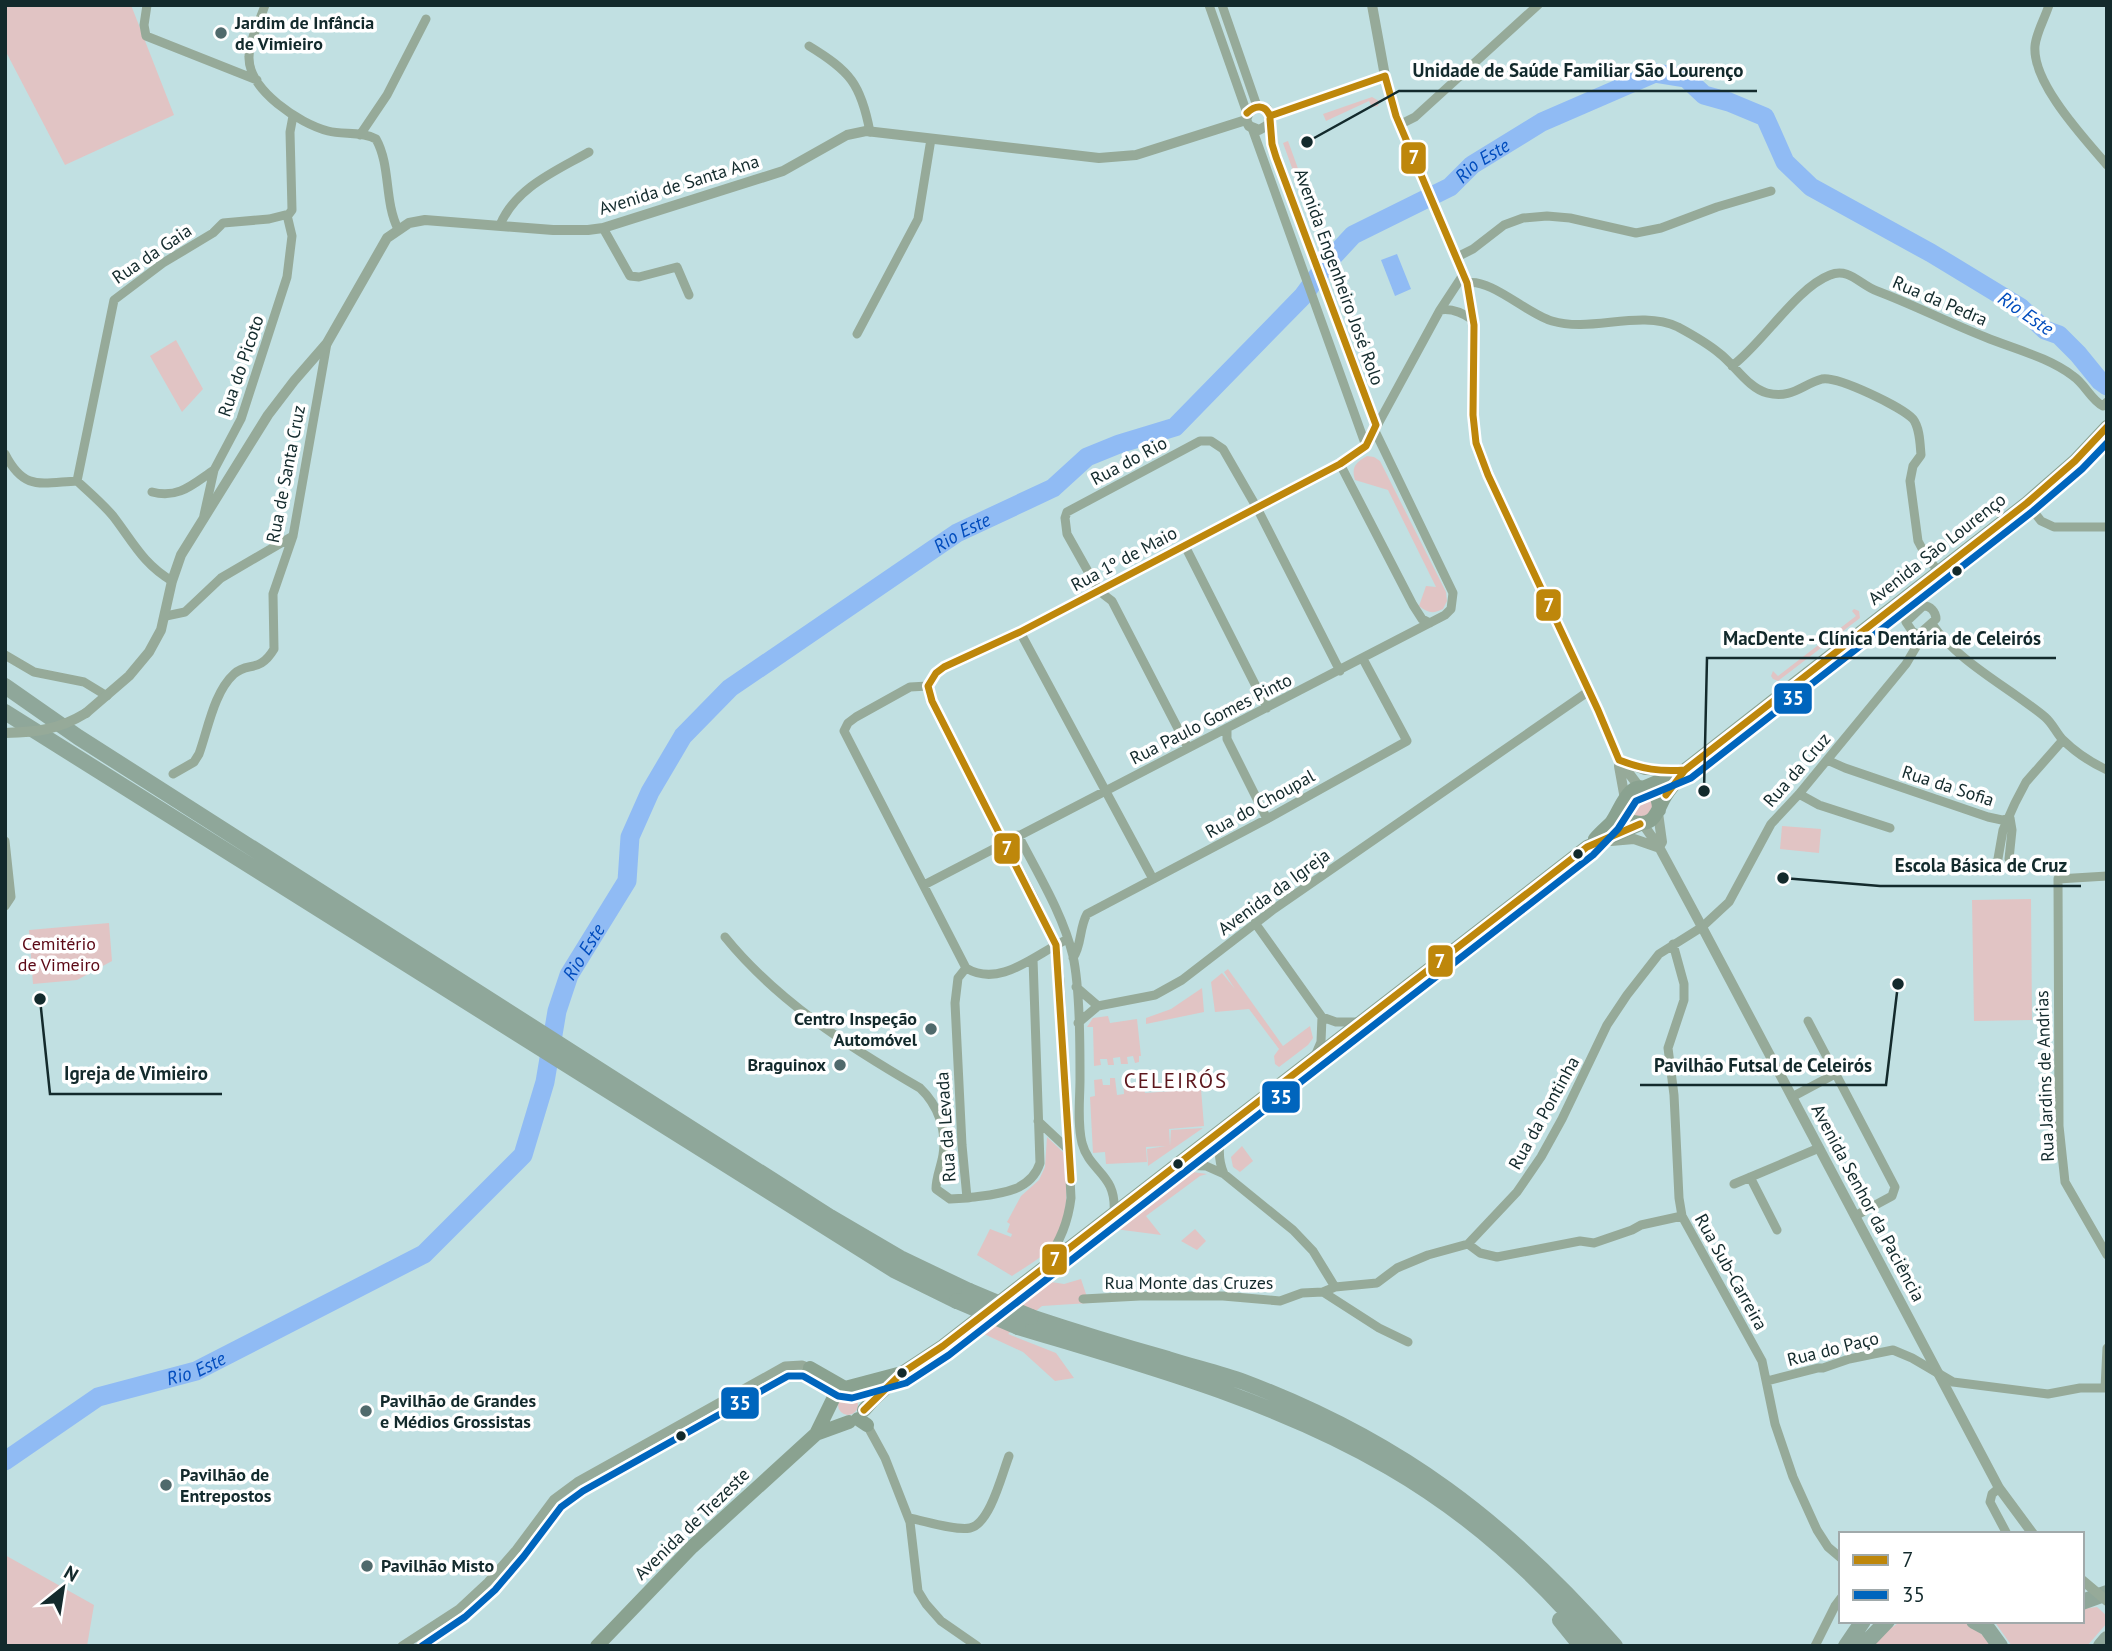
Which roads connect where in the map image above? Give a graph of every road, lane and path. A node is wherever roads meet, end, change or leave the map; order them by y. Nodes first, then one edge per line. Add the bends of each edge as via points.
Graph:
1 (147, 5) edge
2 (265, 5) edge
3 (1209, 5) edge
4 (1222, 5) edge
5 (1372, 5) edge
6 (1538, 5) edge
7 (2049, 5) edge
8 (426, 19) dead end
9 (809, 46) dead end
10 (1385, 76) junction
11 (257, 80) junction
12 (1257, 106) junction
13 (293, 116) junction
14 (1270, 117) junction
15 (1249, 120) junction
16 (1399, 125) junction
17 (870, 132) junction
18 (360, 135) junction
19 (931, 139) junction
20 (590, 152) dead end
21 (2107, 165) edge
22 (1771, 191) dead end
23 (288, 215) junction
24 (500, 225) junction
25 (603, 228) junction
26 (398, 229) junction
27 (1457, 257) junction
28 (1465, 279) junction
29 (689, 295) dead end
30 (1440, 310) junction
31 (1474, 320) junction
32 (857, 334) dead end
33 (327, 343) junction
34 (1732, 366) junction
35 (2107, 402) edge
36 (1375, 427) junction
37 (2107, 427) edge
38 (1366, 446) junction
39 (5, 454) edge
40 (1340, 464) junction
41 (214, 470) junction
42 (77, 481) junction
43 (152, 492) dead end
44 (2027, 503) junction
45 (1257, 508) junction
46 (202, 523) junction
47 (2107, 527) edge
48 (293, 536) junction
49 (1185, 546) junction
50 (1939, 572) junction
51 (172, 581) junction
52 (1099, 591) junction
53 (1905, 599) junction
54 (1914, 612) junction
55 (166, 616) junction
56 (1430, 623) junction
57 (1932, 624) junction
58 (1020, 632) junction
59 (1919, 635) junction
60 (5, 655) edge
61 (1363, 659) junction
62 (1340, 671) junction
63 (5, 686) edge
64 (928, 686) junction
65 (1590, 691) junction
66 (107, 696) junction
67 (1267, 708) junction
68 (5, 712) edge
69 (1227, 728) junction
70 (5, 733) edge
71 (2063, 740) junction
72 (1188, 748) junction
73 (1619, 760) junction
74 (1827, 760) junction
75 (1685, 770) junction
76 (2107, 770) edge
77 (173, 774) dead end
78 (1641, 788) junction
79 (1104, 791) junction
80 (1799, 794) junction
81 (1624, 800) junction
82 (1658, 811) junction
83 (2010, 818) junction
84 (1267, 819) junction
85 (1641, 824) junction
86 (1890, 828) dead end
87 (1018, 835) junction
88 (5, 841) edge
89 (1005, 842) junction
90 (1587, 847) junction
91 (1659, 847) junction
92 (2009, 859) dead end
93 (1996, 870) dead end
94 (2107, 876) edge
95 (1153, 879) junction
96 (924, 886) junction
97 (5, 906) edge
98 (1255, 923) junction
99 (1702, 927) junction
100 (725, 937) dead end
101 (1068, 939) junction
102 (1056, 944) junction
103 (1673, 944) junction
104 (1073, 958) junction
105 (1033, 959) junction
106 (966, 968) junction
107 (1076, 986) junction
108 (1098, 1006) junction
109 (1077, 1009) junction
110 (1061, 1011) junction
111 (494, 1012) junction
112 (1322, 1017) junction
113 (1808, 1021) dead end
114 (1361, 1022) junction
115 (1078, 1023) junction
116 (1314, 1058) junction
117 (1835, 1074) junction
118 (1793, 1097) junction
119 (1038, 1121) junction
120 (1224, 1128) junction
121 (1819, 1147) junction
122 (1070, 1152) junction
123 (1178, 1165) junction
124 (1224, 1174) junction
125 (1750, 1177) junction
126 (1734, 1184) dead end
127 (967, 1198) junction
128 (1114, 1214) junction
129 (1682, 1216) junction
130 (1855, 1216) junction
131 (1777, 1230) dead end
132 (1468, 1244) junction
133 (2107, 1255) edge
134 (1041, 1270) junction
135 (1335, 1287) junction
136 (1323, 1292) junction
137 (1083, 1299) dead end
138 (1024, 1322) junction
139 (1408, 1342) dead end
140 (2107, 1348) edge
141 (810, 1368) junction
142 (1937, 1372) junction
143 (902, 1373) junction
144 (1768, 1381) junction
145 (848, 1388) junction
146 (2106, 1388) edge
147 (831, 1403) junction
148 (860, 1418) junction
149 (816, 1434) junction
150 (1009, 1456) dead end
151 (1999, 1489) junction
152 (909, 1518) junction
153 (2006, 1532) edge
154 (2031, 1532) edge
155 (1490, 1539) junction
156 (1839, 1556) edge
157 (2084, 1582) edge
158 (2107, 1593) edge
159 (1839, 1601) edge
160 (2084, 1601) edge
161 (2107, 1601) edge
162 (1862, 1623) edge
163 (1885, 1623) edge
164 (1978, 1623) edge
165 (2107, 1639) edge
166 (402, 1646) edge
167 (597, 1646) edge
168 (976, 1646) edge
169 (1581, 1646) edge
170 (1596, 1646) edge
171 (1615, 1646) edge
172 (1815, 1646) edge
173 (1846, 1646) edge
174 (1863, 1646) edge
175 (2000, 1646) edge
176 (2101, 1646) edge

1 - 11 street via 146,36
2 - 11 street via 249,57
3 - 15 street, Avenida Engenheiro José Rolo
4 - 12 street
5 - 10 street
6 - 16 street via 1415,117
7 - 21 street via 2035,44 2036,64
8 - 18 street via 387,96
9 - 17 street via 850,78 864,103
10 - 14 street
10 - 16 street
11 - 13 street
12 - 14 street via 1264,107
12 - 15 street
13 - 18 street via 319,129
13 - 23 street via 292,210
14 - 15 street via 1262,129
14 - 36 street, Avenida Engenheiro José Rolo via 1276,157
15 - 19 street, Avenida de Santa Ana via 1136,155 1109,158
15 - 38 street, Avenida Engenheiro José Rolo
16 - 27 street
17 - 19 street, Avenida de Santa Ana
17 - 25 street, Avenida de Santa Ana via 847,135 783,171
18 - 26 street via 378,142
19 - 32 street via 918,219
20 - 24 street via 532,184
22 - 27 street via 1636,233 1570,218 1523,218 1504,225
23 - 41 street, Rua do Picoto via 292,236 286,277 241,419
23 - 42 street, Rua da Gaia via 223,223 114,300
24 - 25 street, Avenida de Santa Ana
24 - 26 street, Avenida de Santa Ana via 425,220
25 - 29 street via 630,276 677,267
26 - 33 street via 387,238
27 - 28 street
28 - 30 street
28 - 31 street
28 - 34 street via 1555,322 1654,320 1677,327
30 - 31 street
30 - 36 street
31 - 65 street via 1476,443
33 - 46 street via 268,415
33 - 48 street, Rua de Santa Cruz
34 - 35 street, Rua da Pedra via 1821,279 1842,272 1865,287 2046,362 2073,376 2097,403 2103,406
34 - 50 street via 1762,392 1792,394 1822,379 1834,379 1911,417 1921,455 1910,481 1918,541
36 - 38 street
36 - 56 street, Avenida Engenheiro José Rolo via 1453,593 1451,609
37 - 44 main road, Avenida São Lourenço
38 - 40 street
39 - 42 street via 28,481
40 - 45 street, Rua 1º de Maio
40 - 56 street via 1413,605
41 - 43 street via 175,494
41 - 46 street, Rua do Picoto
42 - 51 street via 111,514 142,558
44 - 47 street via 2041,521 2054,527
44 - 50 main road, Avenida São Lourenço
45 - 49 street, Rua 1º de Maio
45 - 52 street, Rua do Rio via 1223,449 1211,440 1200,441 1067,512 1068,534
45 - 62 street
46 - 51 street via 181,555
48 - 55 street via 221,578 185,612
48 - 77 street, Rua de Santa Cruz via 274,594 273,651 260,666 239,670 231,677 220,694 200,754
49 - 52 street, Rua 1º de Maio
49 - 67 street
50 - 53 main road, Avenida São Lourenço
51 - 55 street
52 - 58 street, Rua 1º de Maio
52 - 72 street via 1112,601
53 - 54 street
53 - 75 main road, Avenida São Lourenço
54 - 57 street via 1928,606 1936,616
54 - 59 street via 1906,622
55 - 66 street via 149,652
56 - 61 street, Rua Paulo Gomes Pinto
57 - 59 street
57 - 71 street via 1962,654 2048,720
58 - 64 street, Rua 1º de Maio via 944,667
58 - 79 street
59 - 74 street, Rua da Cruz via 1906,664
60 - 66 street via 34,673 84,682
61 - 62 street, Rua Paulo Gomes Pinto
61 - 84 street, Rua do Choupal via 1407,741
62 - 67 street, Rua Paulo Gomes Pinto
63 - 111 highway
64 - 89 street
64 - 96 street via 909,687 856,717 844,731
65 - 73 street
65 - 98 street, Avenida da Igreja
66 - 70 street, bridge via 69,723 43,731
67 - 69 street, Rua Paulo Gomes Pinto
68 - 111 highway
69 - 72 street, Rua Paulo Gomes Pinto
69 - 84 street via 1227,739
71 - 76 street
71 - 83 street, Rua da Sofia via 2026,782
72 - 79 street, Rua Paulo Gomes Pinto
73 - 75 street via 1645,770
73 - 78 street
73 - 81 street
74 - 80 street, Rua da Cruz
74 - 83 street, Rua da Sofia via 1966,810
75 - 78 main road
75 - 82 main road
78 - 81 main road
78 - 82 main road via 1657,797
79 - 87 street, Rua Paulo Gomes Pinto
79 - 95 street
80 - 86 street
80 - 99 street, Rua da Cruz via 1771,824 1729,902
81 - 85 main road via 1627,817
81 - 90 main road
82 - 85 main road via 1651,821
82 - 91 street
83 - 92 street
83 - 93 street via 2003,830
84 - 95 street, Rua do Choupal
85 - 90 main road
85 - 91 street, Avenida Senhor da Paciência
87 - 89 street, Rua Paulo Gomes Pinto
87 - 101 street
88 - 97 street via 11,897
89 - 96 street
89 - 102 street
90 - 91 street via 1625,839
90 - 114 main road
91 - 99 street, Avenida Senhor da Paciência
94 - 133 street, Rua Jardins de Andrias via 2058,879 2057,969 2059,1126 2065,1182
95 - 104 street, Rua do Choupal via 1087,914
96 - 106 street
98 - 108 street, Avenida da Igreja via 1155,995
98 - 112 street
99 - 103 street, Rua da Pontinha
99 - 118 street, Avenida Senhor da Paciência
100 - 127 street via 745,961 840,1040 929,1097 941,1122 943,1141 936,1189 950,1199
101 - 102 street
101 - 104 street
102 - 105 street
102 - 110 street
103 - 129 street, Rua Sub-Carreira via 1684,984 1684,1000 1668,1048
103 - 132 street, Rua da Pontinha via 1658,954 1607,1026 1541,1157 1517,1192
104 - 107 street
105 - 106 street via 989,976
105 - 119 street
106 - 127 street, Rua da Levada via 958,978 955,1003
107 - 108 street
107 - 109 street
108 - 115 street, Avenida da Igreja
109 - 110 street
109 - 115 street
110 - 122 street
111 - 138 highway, bridge via 692,1137 963,1296
112 - 114 street
112 - 116 street via 1321,1042
113 - 117 street
114 - 116 main road
115 - 128 street via 1079,1127 1085,1152 1114,1191
116 - 120 main road
117 - 118 street
117 - 130 street via 1895,1187 1892,1196
118 - 121 street, Avenida Senhor da Paciência
119 - 122 street
119 - 127 street, Rua da Levada via 1040,1163 1036,1174 1010,1192
120 - 123 main road
120 - 124 street via 1219,1162
121 - 125 street
121 - 130 street, Avenida Senhor da Paciência
122 - 134 street via 1068,1220
123 - 124 street via 1206,1166
123 - 128 main road
124 - 135 street via 1293,1230 1313,1251
125 - 126 street
125 - 131 street
128 - 134 main road
129 - 132 street via 1640,1225 1594,1243 1580,1241 1497,1257
129 - 144 street, Rua Sub-Carreira via 1762,1361
130 - 142 street, Avenida Senhor da Paciência
132 - 135 street via 1397,1268 1377,1283
134 - 143 main road
135 - 136 street, Rua Monte das Cruzes
136 - 137 street, Rua Monte das Cruzes via 1280,1301 1223,1296
136 - 139 street
138 - 155 highway via 1237,1396 1315,1429 1389,1466
138 - 171 highway via 1242,1381 1331,1418 1397,1455 1470,1505 1516,1543
140 - 146 street
141 - 145 main road
141 - 147 main road
141 - 166 street via 785,1366 577,1482 554,1499 495,1574 459,1609
142 - 144 street, Rua do Paço via 1892,1350
142 - 146 street, Rua do Paço via 1953,1382 2048,1394
142 - 151 street, Avenida Senhor da Paciência
143 - 145 main road
143 - 148 main road
144 - 156 street, Rua Sub-Carreira via 1775,1424 1793,1477 1817,1530
145 - 147 main road via 836,1393
145 - 148 main road via 863,1396
147 - 148 main road via 835,1416
147 - 149 main road
148 - 149 main road
148 - 152 street via 885,1458
149 - 167 main road, Avenida de Trezeste via 692,1547
150 - 152 street via 987,1513 975,1526
151 - 153 street via 1990,1502
151 - 154 street, Avenida Senhor da Paciência
152 - 168 street via 922,1598 941,1621
155 - 169 highway via 1502,1560
155 - 170 highway
157 - 161 street, bridge
158 - 160 highway
159 - 172 street
162 - 173 highway
163 - 174 highway
164 - 175 highway
165 - 176 highway

